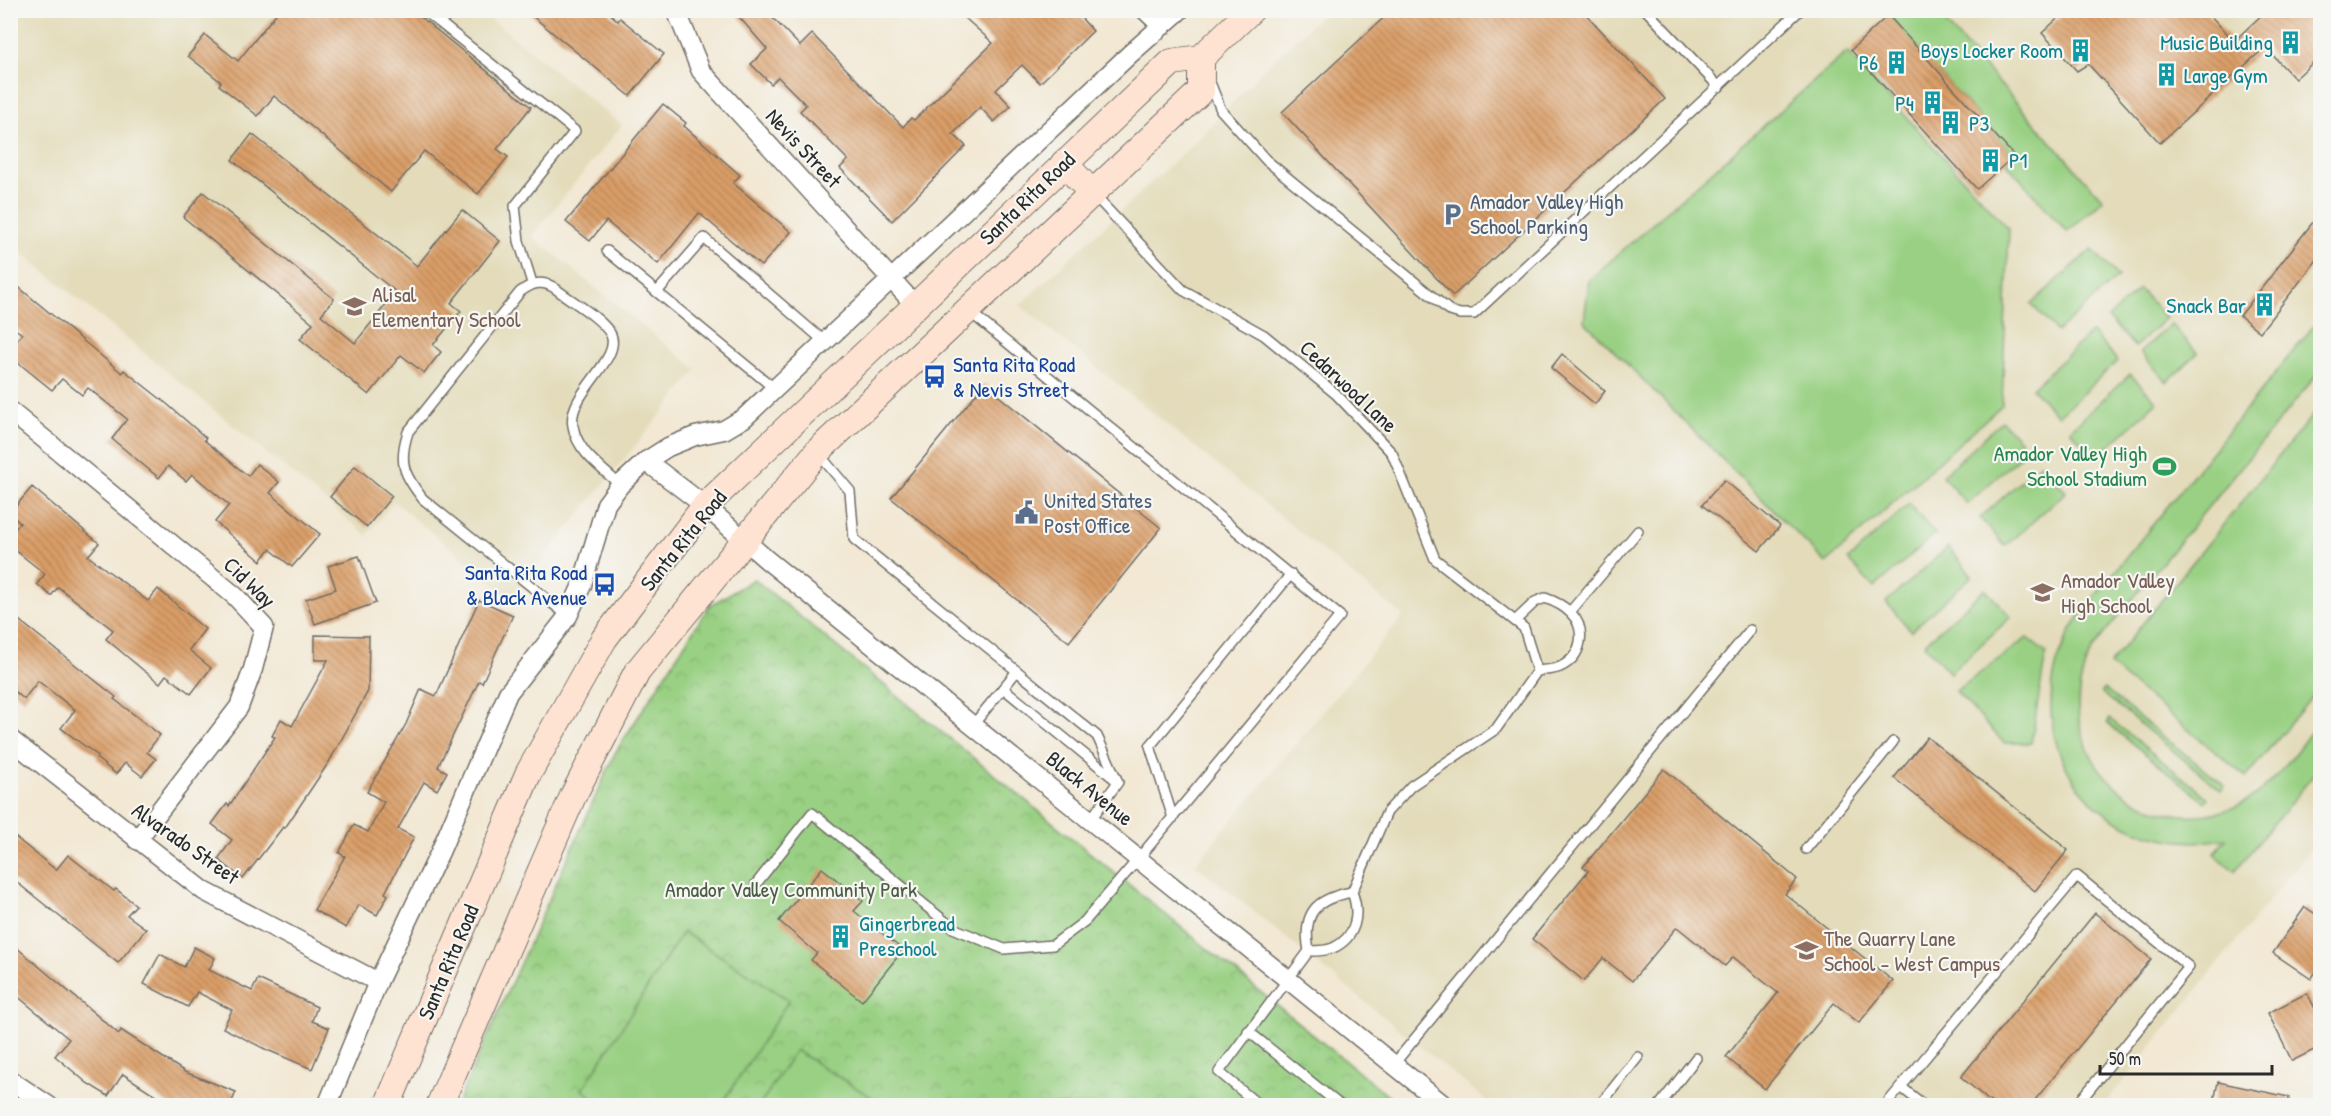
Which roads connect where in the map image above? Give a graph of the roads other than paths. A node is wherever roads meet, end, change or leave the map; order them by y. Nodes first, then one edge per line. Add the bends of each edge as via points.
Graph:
1 (424, 10) edge
2 (676, 10) edge
3 (1145, 10) edge
4 (1180, 10) edge
5 (1251, 10) edge
6 (1646, 10) edge
7 (1800, 10) edge
8 (1162, 26) junction
9 (1201, 58) junction
10 (1719, 87) junction
11 (1064, 163) junction
12 (1093, 194) junction
13 (607, 252) dead end
14 (892, 278) junction
15 (532, 283) junction
16 (657, 292) junction
17 (915, 305) junction
18 (968, 311) junction
19 (825, 342) junction
20 (774, 389) junction
21 (10, 411) edge
22 (817, 452) junction
23 (646, 461) junction
24 (620, 485) junction
25 (705, 506) junction
26 (1638, 531) dead end
27 (743, 541) junction
28 (1291, 574) junction
29 (1570, 612) junction
30 (568, 616) junction
31 (1515, 621) junction
32 (1750, 630) dead end
33 (1017, 671) junction
34 (1537, 671) junction
35 (1003, 688) junction
36 (973, 725) junction
37 (10, 739) edge
38 (1893, 742) dead end
39 (1118, 782) junction
40 (1173, 818) junction
41 (1091, 819) junction
42 (137, 840) junction
43 (1806, 849) dead end
44 (1140, 858) junction
45 (756, 884) dead end
46 (1352, 892) junction
47 (1309, 951) junction
48 (1290, 979) junction
49 (378, 982) junction
50 (1248, 1031) junction
51 (1638, 1057) dead end
52 (1696, 1058) dead end
53 (1394, 1064) junction
54 (10, 1080) edge
55 (1901, 1086) junction
56 (49, 1106) edge
57 (327, 1106) edge
58 (387, 1106) edge
59 (439, 1106) edge
60 (1260, 1106) edge
61 (1341, 1106) edge
62 (1445, 1106) edge
63 (1599, 1106) edge
64 (1659, 1106) edge
65 (1886, 1106) edge
66 (1925, 1106) edge
67 (2076, 1106) edge

1 - 15 lane via 575,131 514,206 519,241
2 - 14 street, Nevis Street via 701,71
3 - 8 street
4 - 8 street, Santa Rita Road
5 - 9 main road
6 - 10 lane
7 - 10 lane
8 - 14 street, Santa Rita Road
9 - 10 lane via 1221,110 1266,160 1450,311 1460,314 1474,314
9 - 11 main road, Santa Rita Road via 1172,62
9 - 12 main road, Santa Rita Road via 1201,91
11 - 12 main road
11 - 17 main road, Santa Rita Road
12 - 18 main road, Santa Rita Road
12 - 31 lane, Cedarwood Lane via 1183,290 1263,335 1336,394 1392,453 1435,559
13 - 16 lane
14 - 17 street, Nevis Street
14 - 19 street, Santa Rita Road
15 - 24 lane via 552,286 610,333 611,354 591,379 572,423 578,445
15 - 30 lane via 520,292 408,432 403,465 423,499
16 - 19 lane via 704,238
16 - 20 lane
17 - 25 main road, Santa Rita Road
18 - 22 main road, Santa Rita Road
18 - 28 lane
19 - 20 street, Santa Rita Road
20 - 23 street, Santa Rita Road via 744,418 723,430 695,436
21 - 42 street, Cid Way via 235,596 264,627 239,707
22 - 27 main road, Santa Rita Road
22 - 33 lane via 850,490 854,539
23 - 24 street, Santa Rita Road
23 - 25 street, Black Avenue
24 - 30 street, Santa Rita Road via 606,504 582,585
25 - 27 street, Black Avenue
25 - 58 main road, Santa Rita Road via 604,639 528,774
26 - 29 lane
27 - 36 street, Black Avenue
27 - 59 main road, Santa Rita Road via 637,672 573,796
28 - 40 lane via 1150,746
28 - 40 lane via 1340,615
29 - 31 lane via 1545,598
29 - 34 lane via 1582,631 1579,650 1559,668
30 - 49 street, Santa Rita Road via 508,693 440,852
31 - 34 lane, Cedarwood Lane via 1524,628
32 - 53 lane
33 - 35 lane
33 - 39 lane via 1097,736
34 - 46 lane via 1496,729 1412,786 1387,812
35 - 36 lane
35 - 39 lane
36 - 41 street, Black Avenue
37 - 42 street, Alvarado Street
38 - 43 lane
39 - 41 lane
40 - 44 lane
41 - 44 street, Black Avenue
42 - 49 street, Alvarado Street via 204,891
44 - 45 lane via 1084,921 1053,945 1004,950 953,928 812,813
44 - 48 street, Black Avenue
46 - 47 lane via 1330,896 1313,909 1306,933
46 - 47 lane via 1357,920 1346,938 1333,948
47 - 48 lane
48 - 50 lane
48 - 53 street, Black Avenue
49 - 57 street, Santa Rita Road
50 - 60 lane via 1219,1072
50 - 61 lane
51 - 63 lane
52 - 64 lane
53 - 62 street, Black Avenue
54 - 56 street
55 - 65 lane
55 - 66 lane
55 - 67 lane via 2077,876 2189,967

